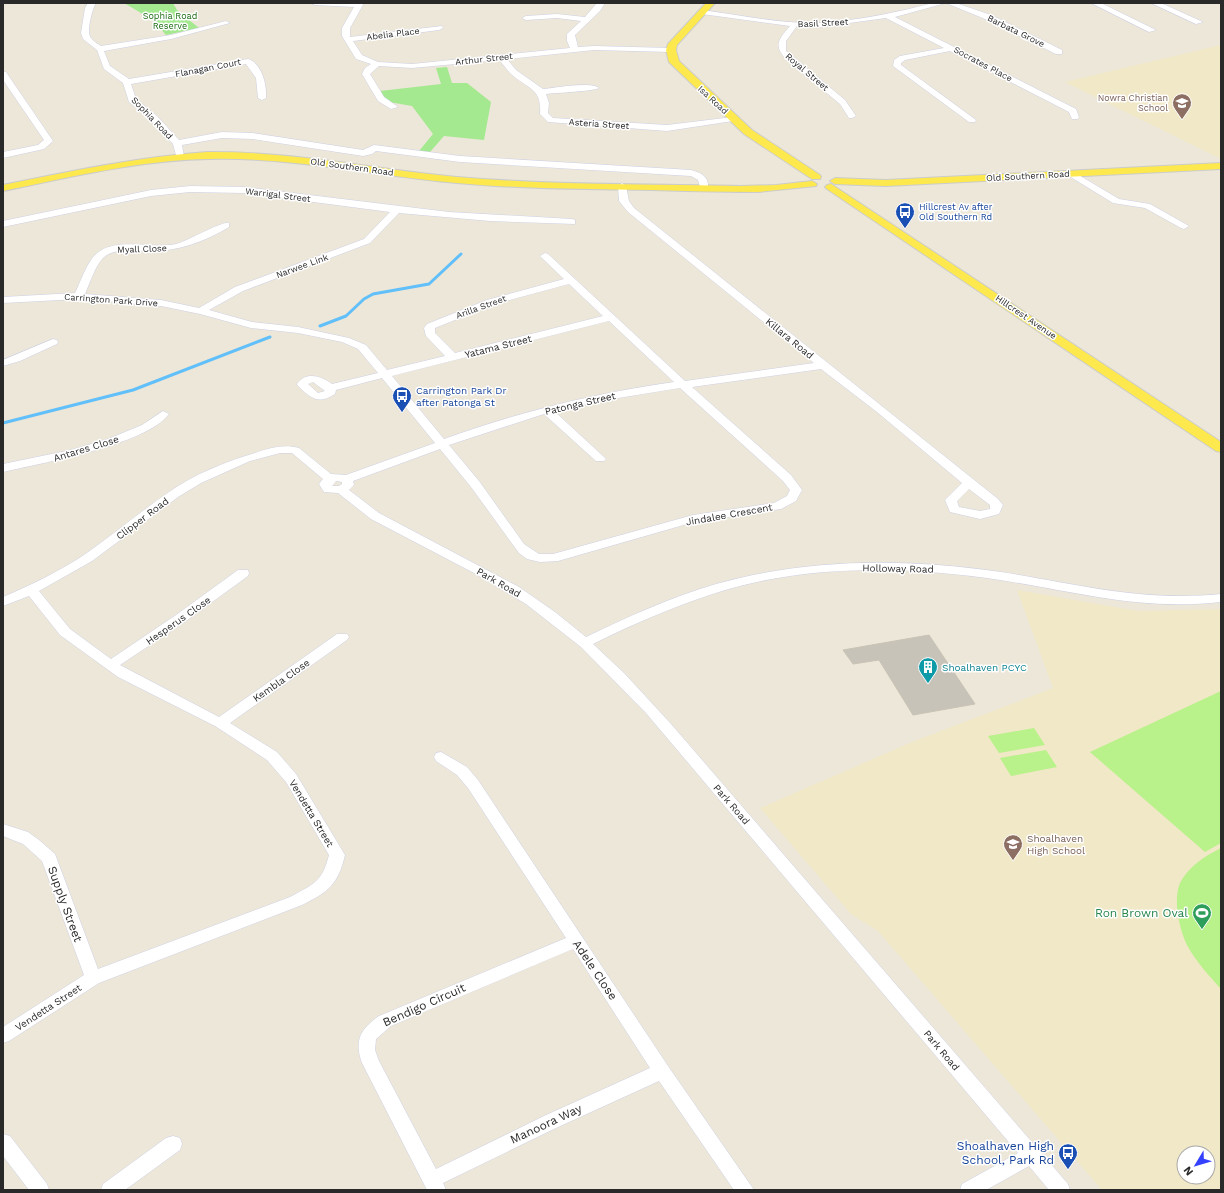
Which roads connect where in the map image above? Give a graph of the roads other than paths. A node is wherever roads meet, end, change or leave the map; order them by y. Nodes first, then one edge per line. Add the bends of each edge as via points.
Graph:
1 (92, 3) edge
2 (315, 3) edge
3 (601, 3) edge
4 (711, 3) edge
5 (942, 3) edge
6 (949, 3) edge
7 (1095, 3) edge
8 (1154, 3) edge
9 (359, 4) edge
10 (702, 12) junction
11 (888, 16) junction
12 (526, 18) dead end
13 (586, 19) junction
14 (1199, 22) dead end
15 (226, 23) dead end
16 (795, 24) junction
17 (439, 28) dead end
18 (1152, 30) dead end
19 (348, 40) junction
20 (953, 48) junction
21 (100, 49) junction
22 (575, 50) junction
23 (671, 50) junction
24 (1059, 52) dead end
25 (501, 57) junction
26 (377, 64) junction
27 (4, 77) edge
28 (127, 82) junction
29 (594, 88) dead end
30 (540, 92) junction
31 (262, 98) dead end
32 (394, 108) dead end
33 (852, 116) dead end
34 (1075, 117) dead end
35 (733, 119) junction
36 (972, 120) dead end
37 (176, 143) junction
38 (3, 155) edge
39 (180, 157) junction
40 (1221, 166) edge
41 (1072, 174) junction
42 (814, 180) junction
43 (833, 184) junction
44 (622, 186) junction
45 (3, 188) edge
46 (704, 188) junction
47 (396, 211) junction
48 (572, 222) dead end
49 (3, 224) edge
50 (226, 225) dead end
51 (1184, 226) dead end
52 (545, 256) dead end
53 (571, 280) junction
54 (79, 296) junction
55 (3, 300) edge
56 (201, 311) junction
57 (612, 317) junction
58 (53, 342) dead end
59 (452, 357) junction
60 (3, 363) edge
61 (823, 365) junction
62 (384, 375) junction
63 (682, 384) junction
64 (330, 388) dead end
65 (546, 410) junction
66 (163, 414) dead end
67 (443, 444) junction
68 (1221, 448) edge
69 (287, 449) joint
70 (600, 459) dead end
71 (3, 468) edge
72 (970, 483) dead end
73 (344, 485) junction
74 (243, 573) dead end
75 (31, 590) junction
76 (1221, 598) edge
77 (3, 602) edge
78 (342, 637) dead end
79 (586, 642) junction
80 (111, 665) junction
81 (220, 723) junction
82 (441, 756) dead end
83 (3, 830) edge
84 (575, 941) junction
85 (93, 978) junction
86 (3, 1036) edge
87 (662, 1071) junction
88 (3, 1142) edge
89 (173, 1144) dead end
90 (1031, 1155) junction
91 (434, 1185) edge
92 (40, 1190) edge
93 (110, 1190) edge
94 (745, 1190) edge
95 (969, 1190) edge
96 (1061, 1190) edge

1 - 21 street via 85,35 88,41
2 - 9 street
3 - 13 street
4 - 10 main road
5 - 11 street, Basil Street
6 - 24 street, Barbata Grove via 988,17
7 - 18 street
8 - 14 street
9 - 19 street via 346,28
10 - 16 street, Basil Street
10 - 23 main road via 675,40
11 - 16 street, Basil Street via 834,24
11 - 20 street, Socrates Place
12 - 13 street via 557,16
13 - 22 street via 570,36
15 - 21 street via 177,36
16 - 33 street, Royal Street via 781,44 783,52 846,104
17 - 19 street, Abelia Place
19 - 26 street, Arthur Street via 359,57
20 - 34 street, Socrates Place via 1073,111
20 - 36 street via 903,58 897,62 897,66
21 - 28 street via 107,67
22 - 23 street, Arthur Street
22 - 25 street, Arthur Street
23 - 35 main road, Isa Road via 674,62
25 - 26 street, Arthur Street via 412,66
25 - 30 street via 513,72
26 - 32 street via 366,74 380,99
27 - 38 street via 49,141 46,145
28 - 31 street, Flanagan Court via 248,61 258,72
28 - 37 street, Sophia Road via 131,98 154,118
29 - 30 street
30 - 35 street, Asteria Street via 545,103 545,117 557,121 667,128
35 - 42 main road, Isa Road
37 - 39 street, Sophia Road
37 - 46 street, Old Southern Road via 222,134 253,136 362,154 374,148 460,159 691,173 702,178
39 - 44 main road, Old Southern Road via 257,156 477,182
39 - 45 main road, Old Southern Road via 112,166
40 - 41 main road, Old Southern Road
41 - 43 main road, Old Southern Road
41 - 51 street via 1116,201 1147,206
42 - 43 main road, Old Southern Road via 820,187
42 - 46 main road, Old Southern Road via 785,187
43 - 68 main road, Hillcrest Avenue
44 - 46 main road, Old Southern Road
44 - 61 street, Killara Road via 624,201 631,210
47 - 48 street, Warrigal Street via 555,227
47 - 49 street, Warrigal Street via 244,190 190,189 130,197
47 - 56 street, Narwee Link via 367,241 239,289
50 - 54 street, Myall Close via 211,234 170,248 118,249 103,252
52 - 53 street, Jindalee Crescent
53 - 57 street, Jindalee Crescent
53 - 59 street, Arilla Street via 491,302 431,326 430,334
54 - 55 street, Carrington Park Drive
54 - 56 street, Carrington Park Drive via 144,301
56 - 62 street, Carrington Park Drive via 240,323 314,333 354,343 368,354
57 - 59 street, Yatama Street
57 - 63 street, Jindalee Crescent
58 - 60 street via 16,360
59 - 62 street, Yatama Street
61 - 63 street, Patonga Street via 762,376
61 - 72 street, Killara Road
62 - 64 street, Yatama Street
62 - 67 street, Carrington Park Drive
63 - 65 street, Patonga Street via 618,394
63 - 67 street, Jindalee Crescent via 787,478 796,490 792,498 777,506 693,519 554,558 540,559 529,555 520,547
65 - 67 street, Patonga Street
65 - 70 street
66 - 71 street, Antares Close via 146,427 112,441 74,453
67 - 73 street, Patonga Street
69 - 73 street, Park Road via 300,453 330,479 325,487 331,490
69 - 75 street, Clipper Road via 246,459 197,480 88,558
73 - 79 street, Park Road via 374,516 514,590
74 - 80 street, Hesperus Close
75 - 77 street, Clipper Road
75 - 80 street, Vendetta Street via 65,632
76 - 79 street, Holloway Road via 1194,601 1142,600 1001,576 900,566 863,567 810,571 712,590 682,599
78 - 81 street, Kembla Close
79 - 90 street, Park Road via 629,685
80 - 81 street, Vendetta Street via 123,674
81 - 85 street, Vendetta Street via 272,756 291,778 337,855 333,871 317,890 296,901
82 - 84 street, Adele Close via 462,771 473,784
83 - 85 street, Supply Street via 36,843 49,858
84 - 87 street, Adele Close
84 - 91 street, Bendigo Circuit via 385,1021 367,1038 366,1053
85 - 86 street, Vendetta Street
87 - 91 street, Manoora Way via 550,1122
87 - 94 street, Adele Close
88 - 92 street
89 - 93 street
90 - 95 street
90 - 96 street, Park Road

